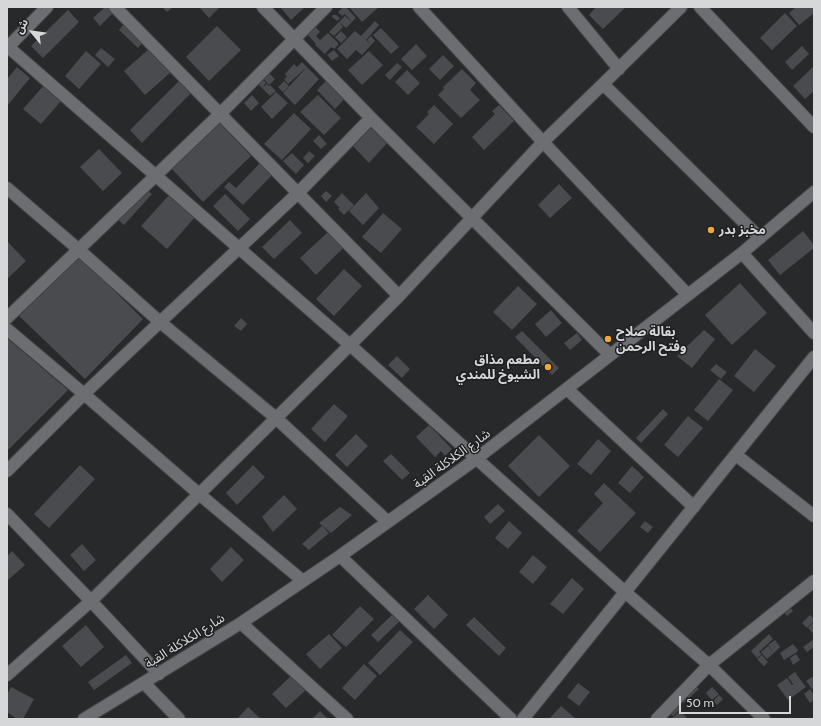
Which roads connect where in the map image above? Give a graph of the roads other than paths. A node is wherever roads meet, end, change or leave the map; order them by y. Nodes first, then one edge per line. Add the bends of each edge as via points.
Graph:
1 (47, 7) edge
2 (115, 7) edge
3 (263, 7) edge
4 (326, 7) edge
5 (419, 7) edge
6 (568, 7) edge
7 (681, 7) edge
8 (700, 7) edge
9 (294, 39) junction
10 (7, 47) edge
11 (619, 68) junction
12 (603, 84) junction
13 (220, 114) junction
14 (372, 118) junction
15 (814, 127) edge
16 (543, 142) junction
17 (156, 176) junction
18 (7, 188) edge
19 (814, 192) edge
20 (298, 193) junction
21 (471, 218) junction
22 (760, 238) junction
23 (239, 248) junction
24 (78, 249) junction
25 (742, 253) junction
26 (688, 295) junction
27 (399, 296) junction
28 (7, 318) edge
29 (160, 322) junction
30 (7, 329) edge
31 (814, 333) edge
32 (350, 345) junction
33 (610, 355) junction
34 (814, 357) edge
35 (567, 389) junction
36 (84, 394) junction
37 (276, 418) junction
38 (736, 455) junction
39 (476, 460) junction
40 (7, 470) edge
41 (199, 494) junction
42 (694, 506) junction
43 (7, 514) edge
44 (814, 516) edge
45 (388, 522) junction
46 (340, 556) junction
47 (303, 581) junction
48 (814, 581) edge
49 (625, 592) junction
50 (91, 601) junction
51 (242, 623) junction
52 (709, 665) junction
53 (159, 674) junction
54 (7, 675) edge
55 (144, 683) junction
56 (84, 719) edge
57 (178, 719) edge
58 (347, 719) edge
59 (511, 719) edge
60 (523, 719) edge
61 (657, 719) edge
62 (764, 719) edge

1 - 10 street
2 - 13 street
3 - 9 street
4 - 9 street
5 - 16 street
6 - 11 street
7 - 11 street
8 - 15 street
9 - 13 street
9 - 14 street
10 - 17 street
11 - 12 street
12 - 16 street
12 - 22 street
13 - 17 street
13 - 20 street
14 - 20 street
14 - 21 street
16 - 21 street
16 - 26 street
17 - 23 street
17 - 24 street
18 - 24 street
19 - 22 street, شارع الكلاكلة القبة
20 - 23 street
20 - 27 street
21 - 27 street
21 - 33 street
22 - 25 street, شارع الكلاكلة القبة
23 - 29 street
23 - 32 street
24 - 28 street
24 - 29 street
25 - 26 street, شارع الكلاكلة القبة
25 - 31 street
26 - 33 street, شارع الكلاكلة القبة
27 - 32 street
29 - 36 street
29 - 37 street
30 - 36 street
32 - 37 street
32 - 39 street
33 - 35 street, شارع الكلاكلة القبة
34 - 38 street
35 - 39 street, شارع الكلاكلة القبة
35 - 42 street
36 - 40 street
36 - 41 street
37 - 41 street
37 - 45 street
38 - 42 street
38 - 44 street
39 - 45 street, شارع الكلاكلة القبة
39 - 49 street
41 - 47 street
41 - 50 street
42 - 49 street
43 - 50 street
45 - 46 street, شارع الكلاكلة القبة
46 - 47 street, شارع الكلاكلة القبة
46 - 59 street
47 - 51 street, شارع الكلاكلة القبة
48 - 52 street
49 - 52 street
49 - 60 street
50 - 53 street
50 - 54 street
51 - 53 street, شارع الكلاكلة القبة
51 - 58 street
52 - 61 street
52 - 62 street
53 - 55 street, شارع الكلاكلة القبة
55 - 56 street, شارع الكلاكلة القبة
55 - 57 street

